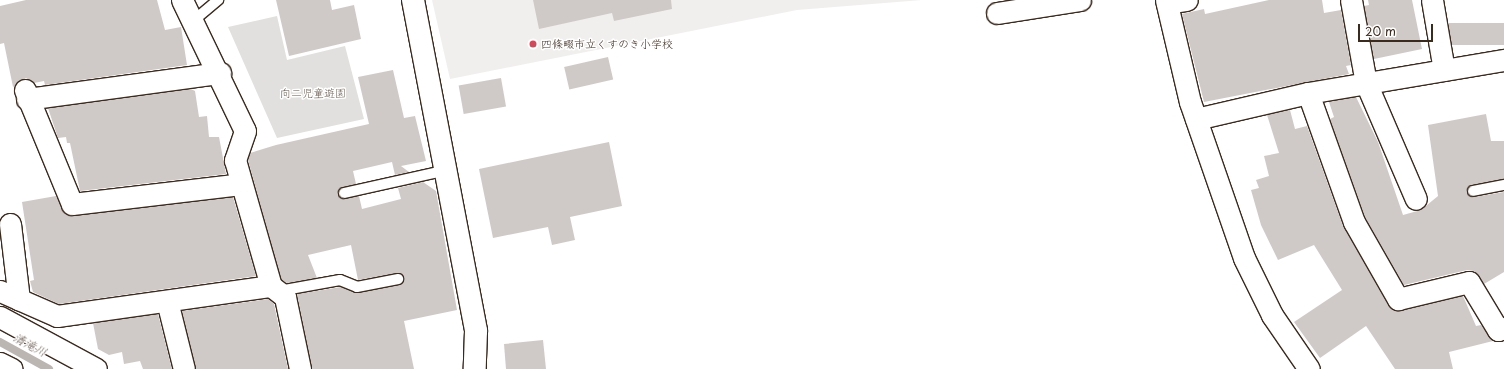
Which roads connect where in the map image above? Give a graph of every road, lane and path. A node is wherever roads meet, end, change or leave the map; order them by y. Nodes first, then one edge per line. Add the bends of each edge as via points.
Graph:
1 (182, 0) edge
2 (218, 0) edge
3 (413, 0) edge
4 (1080, 0) edge
5 (1188, 0) edge
6 (1351, 0) edge
7 (1432, 0) edge
8 (1166, 2) edge
9 (997, 13) dead end
10 (193, 21) junction
11 (1504, 60) edge
12 (1444, 70) junction
13 (220, 73) junction
14 (1366, 83) junction
15 (1308, 93) junction
16 (1196, 119) junction
17 (447, 170) junction
18 (241, 184) junction
19 (1504, 185) edge
20 (1473, 191) dead end
21 (344, 193) dead end
22 (1416, 199) dead end
23 (10, 224) dead end
24 (398, 279) dead end
25 (274, 289) junction
26 (0, 291) edge
27 (19, 299) junction
28 (167, 301) junction
29 (0, 317) edge
30 (1502, 332) edge
31 (0, 363) edge
32 (12, 369) edge
33 (96, 369) edge
34 (184, 369) edge
35 (300, 369) edge
36 (475, 369) edge
37 (1309, 369) edge

1 - 10 street
2 - 10 lane
3 - 17 street
4 - 9 street
5 - 8 street
6 - 14 street
7 - 12 street
8 - 16 street via 1172,36
10 - 13 street
11 - 12 street
12 - 14 street
13 - 18 street via 245,131 235,160
13 - 18 street via 26,95 72,204
14 - 15 street
14 - 22 street
15 - 16 street
15 - 30 street via 1354,222 1398,299 1469,282
16 - 37 street via 1244,258 1272,315
17 - 21 lane
17 - 36 street via 476,331
18 - 25 street
19 - 20 lane
23 - 27 street
24 - 25 lane via 357,287 340,280
25 - 28 street
25 - 35 street via 284,297
26 - 27 street
27 - 28 street via 57,316
28 - 34 street
29 - 33 street
31 - 32 street

